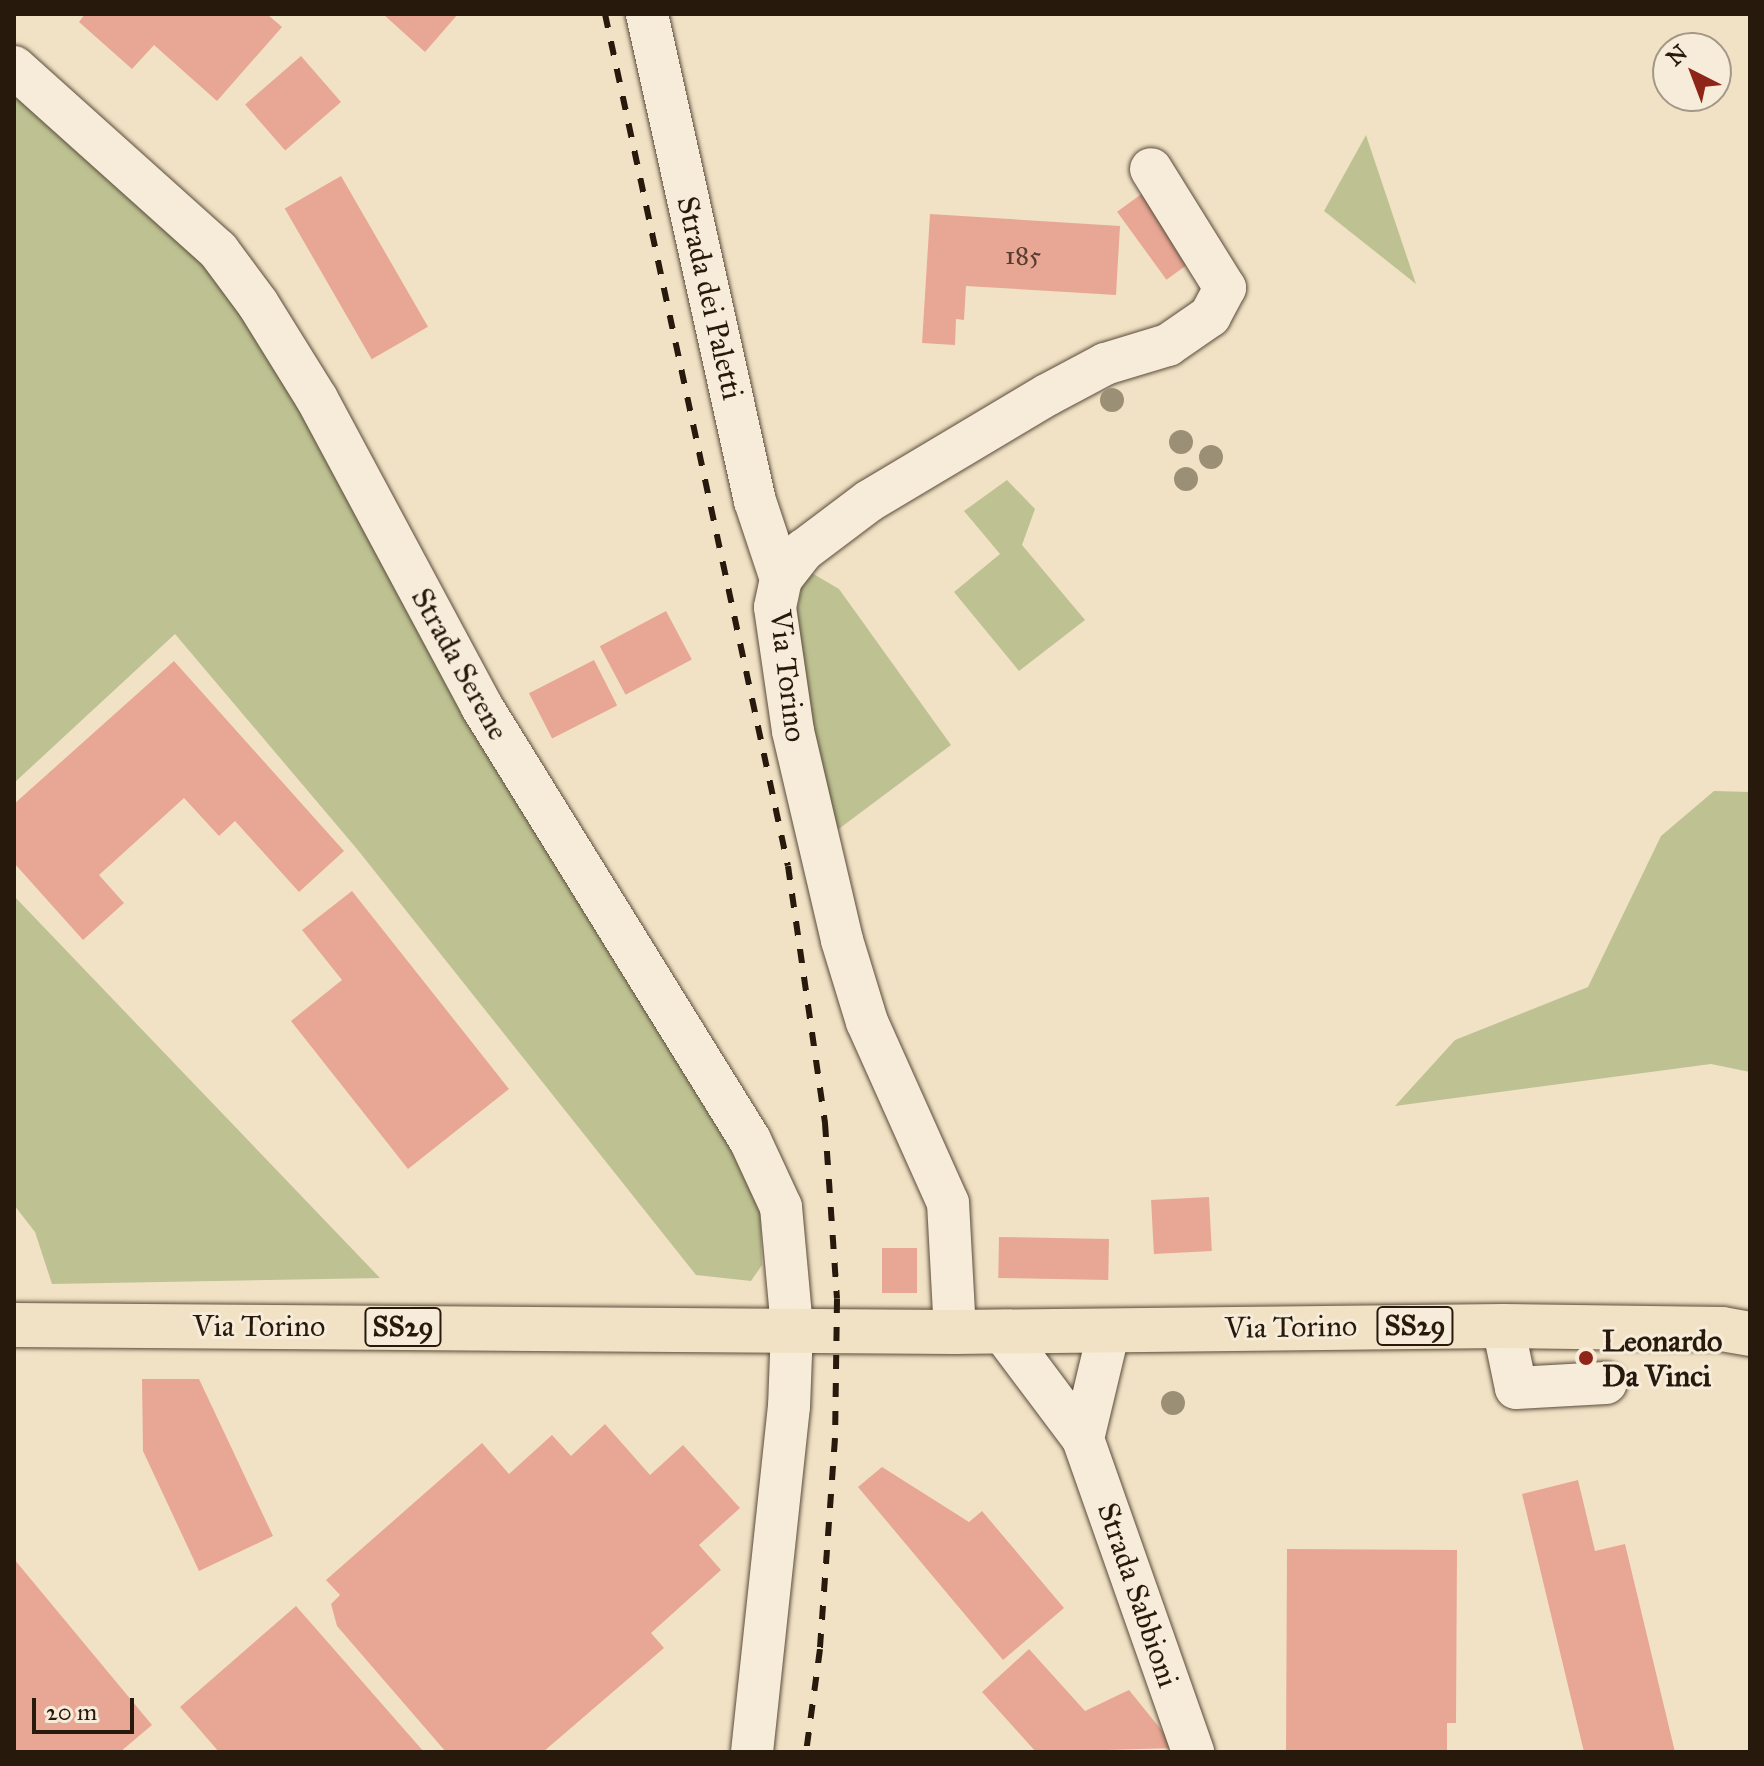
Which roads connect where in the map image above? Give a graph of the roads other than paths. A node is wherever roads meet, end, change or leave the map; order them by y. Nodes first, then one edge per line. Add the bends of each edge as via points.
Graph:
1 (647, 14) edge
2 (14, 67) edge
3 (1151, 169) dead end
4 (781, 579) junction
5 (14, 1325) edge
6 (1503, 1326) junction
7 (1741, 1326) edge
8 (792, 1329) junction
9 (1109, 1330) junction
10 (1002, 1331) junction
11 (955, 1332) junction
12 (1606, 1383) dead end
13 (1083, 1439) junction
14 (752, 1752) edge
15 (1193, 1752) edge

1 - 4 street, Strada dei Paletti via 755,501
2 - 8 street, Strada Serene via 218,250 300,372 482,707 750,1140 781,1207
3 - 4 street, Via Torino via 1225,288 1210,316 1168,345 1105,364 913,472 804,550
4 - 11 street, Via Torino via 775,607 803,776 867,1022 948,1203
5 - 8 main road, Via Torino / SS29
6 - 7 main road, Via Torino / SS29
6 - 9 main road, Via Torino / SS29
6 - 12 street via 1516,1388
8 - 11 main road, Via Torino / SS29
8 - 14 street
9 - 10 main road, Via Torino / SS29
9 - 13 street
10 - 11 main road, Via Torino / SS29
10 - 13 street, Strada Sabbioni
13 - 15 street, Strada Sabbioni

